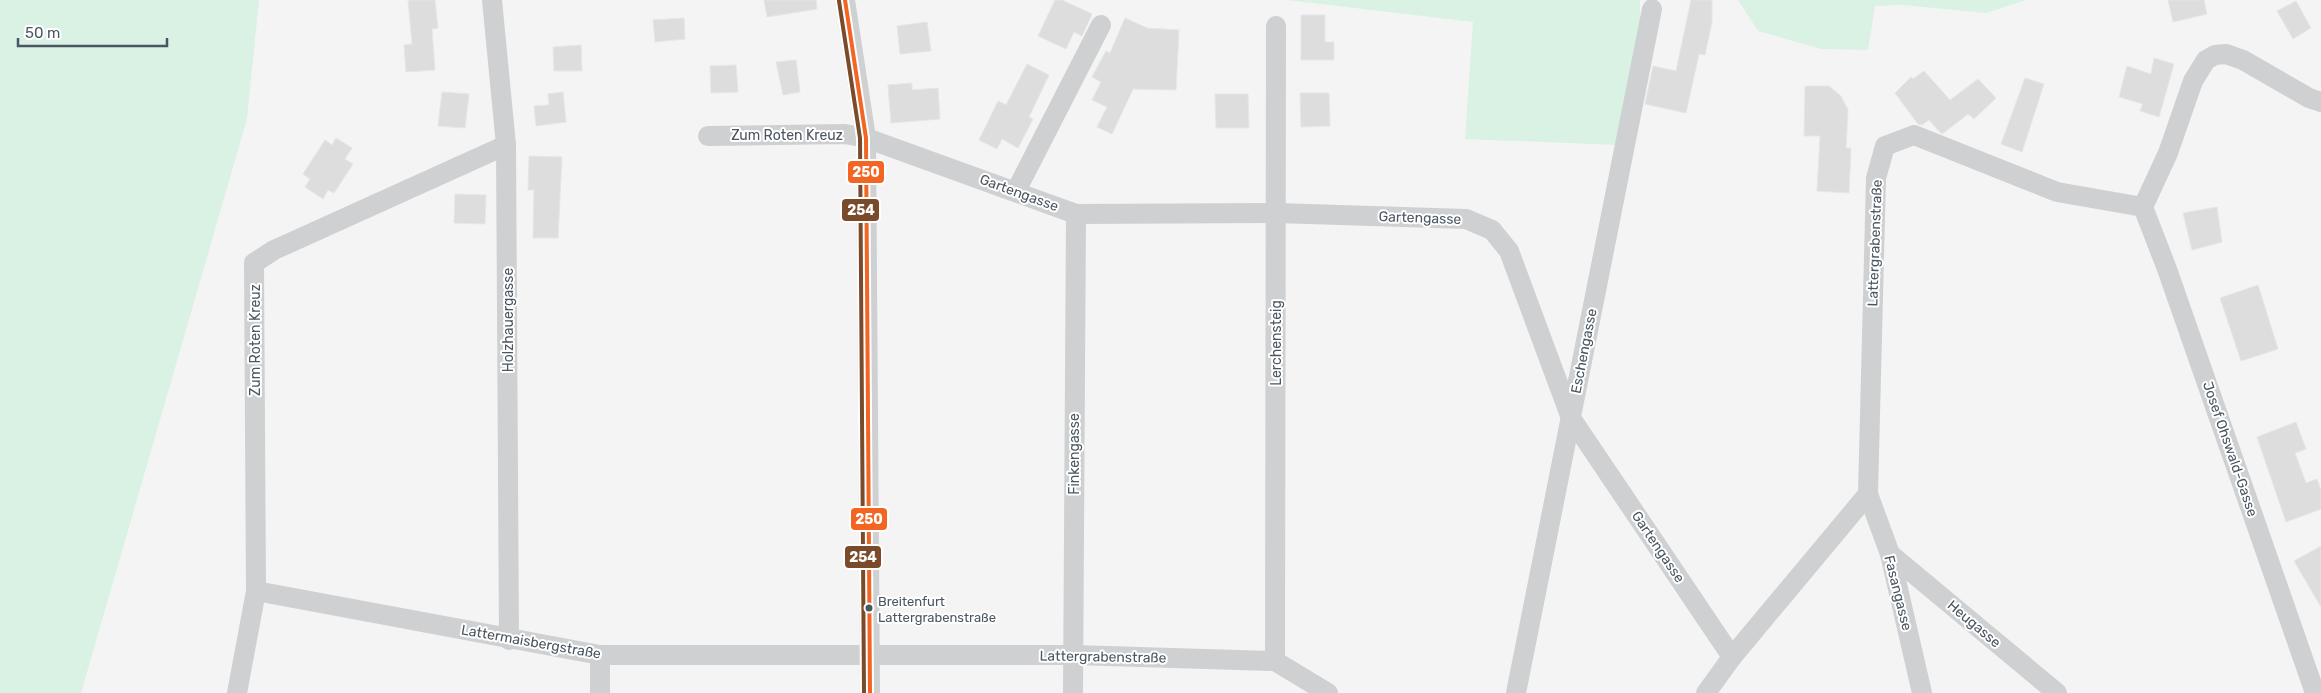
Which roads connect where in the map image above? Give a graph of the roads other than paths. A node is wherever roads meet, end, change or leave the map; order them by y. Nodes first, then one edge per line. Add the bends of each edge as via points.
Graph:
1 (492, 0) edge
2 (844, 0) edge
3 (1652, 9) dead end
4 (1101, 24) dead end
5 (1276, 26) dead end
6 (2321, 102) edge
7 (708, 136) dead end
8 (866, 138) junction
9 (506, 145) junction
10 (1016, 191) junction
11 (2143, 207) junction
12 (1076, 214) junction
13 (1277, 214) junction
14 (1571, 418) junction
15 (1868, 494) junction
16 (1890, 554) junction
17 (256, 591) junction
18 (509, 640) junction
19 (1073, 655) junction
20 (600, 656) junction
21 (870, 656) junction
22 (1732, 657) junction
23 (1275, 661) junction
24 (237, 693) edge
25 (600, 693) edge
26 (870, 693) edge
27 (1072, 693) edge
28 (1328, 693) edge
29 (1516, 693) edge
30 (1706, 693) edge
31 (1922, 693) edge
32 (2057, 693) edge
33 (2315, 693) edge

1 - 9 street, Holzhauergasse
2 - 8 street
3 - 14 street, Eschengasse
4 - 10 street
5 - 13 street, Lerchensteig
6 - 11 street via 2243,60 2226,54 2206,60 2193,81 2168,153
7 - 8 street, Zum Roten Kreuz via 845,134
8 - 10 street, Gartengasse
8 - 21 street
9 - 17 street, Zum Roten Kreuz via 274,250 254,263
9 - 18 street, Holzhauergasse
10 - 12 street, Gartengasse
11 - 15 street, Lattergrabenstraße via 2057,192 1914,135 1885,146 1876,178
11 - 33 street, Josef Ohswald-Gasse
12 - 13 street, Gartengasse
12 - 19 street, Finkengasse
13 - 14 street, Gartengasse via 1466,219 1492,230 1509,251
13 - 23 street, Lerchensteig
14 - 22 street, Gartengasse
14 - 29 street, Eschengasse
15 - 16 street, Fasangasse
15 - 22 street
16 - 31 street, Fasangasse
16 - 32 street, Heugasse
17 - 18 street, Lattermaisbergstraße
17 - 24 street, Zum Roten Kreuz
18 - 20 street, Lattermaisbergstraße
19 - 21 street, Lattergrabenstraße
19 - 23 street, Lattergrabenstraße
19 - 27 street, Finkengasse
20 - 21 street, Lattermaisbergstraße
20 - 25 street
21 - 26 street
22 - 30 street
23 - 28 street, Lattergrabenstraße

